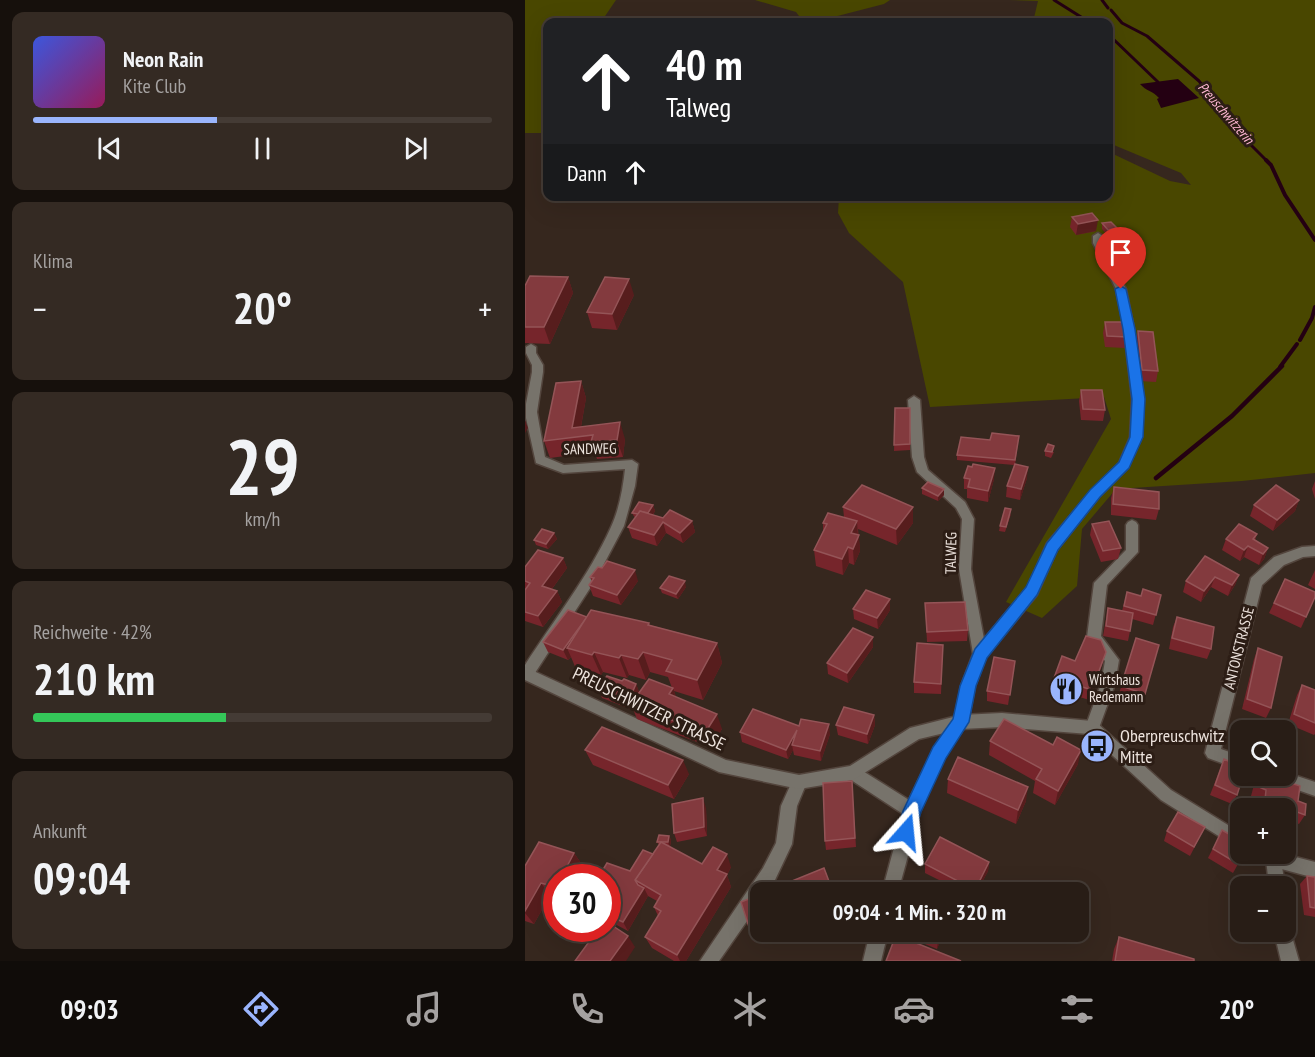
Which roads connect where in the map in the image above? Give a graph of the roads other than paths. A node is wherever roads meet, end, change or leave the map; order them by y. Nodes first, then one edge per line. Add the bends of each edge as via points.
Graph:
1 (1098, 236) dead end
2 (531, 347) dead end
3 (914, 400) dead end
4 (1132, 525) dead end
5 (1315, 550) edge
6 (980, 654) junction
7 (527, 672) edge
8 (961, 722) junction
9 (1092, 728) junction
10 (1230, 758) edge
11 (853, 773) junction
12 (799, 782) junction
13 (1296, 782) edge
14 (1315, 789) edge
15 (912, 811) junction
16 (1230, 835) edge
17 (1295, 864) edge
18 (1315, 870) edge
19 (892, 882) edge
20 (877, 942) edge
21 (1285, 942) edge
22 (709, 961) edge
23 (872, 961) edge
24 (1290, 961) edge

1 - 6 street via 1121,289 1129,329 1138,399 1136,437 1124,465 1052,547 1032,591
2 - 7 street, SANDWEG via 539,371 532,390 531,414 540,460 563,469 632,464 618,526
3 - 6 street, TALWEG via 918,457 923,472 961,505 968,519 965,569
4 - 9 street via 1131,552 1101,583 1094,637 1112,660
5 - 10 street, ANTONSTRASSE via 1279,561 1256,582 1213,753
6 - 8 street
7 - 12 street, PREUSCHWITZER STRASSE via 724,767
8 - 9 street, PREUSCHWITZER STRASSE via 1002,720
8 - 11 street, PREUSCHWITZER STRASSE via 915,733
8 - 15 street via 939,753
9 - 16 street via 1166,795
11 - 12 street, PREUSCHWITZER STRASSE
11 - 15 street
12 - 22 street via 789,806 784,844 769,874
13 - 14 street
15 - 19 street
17 - 18 street
20 - 23 street
21 - 24 street

